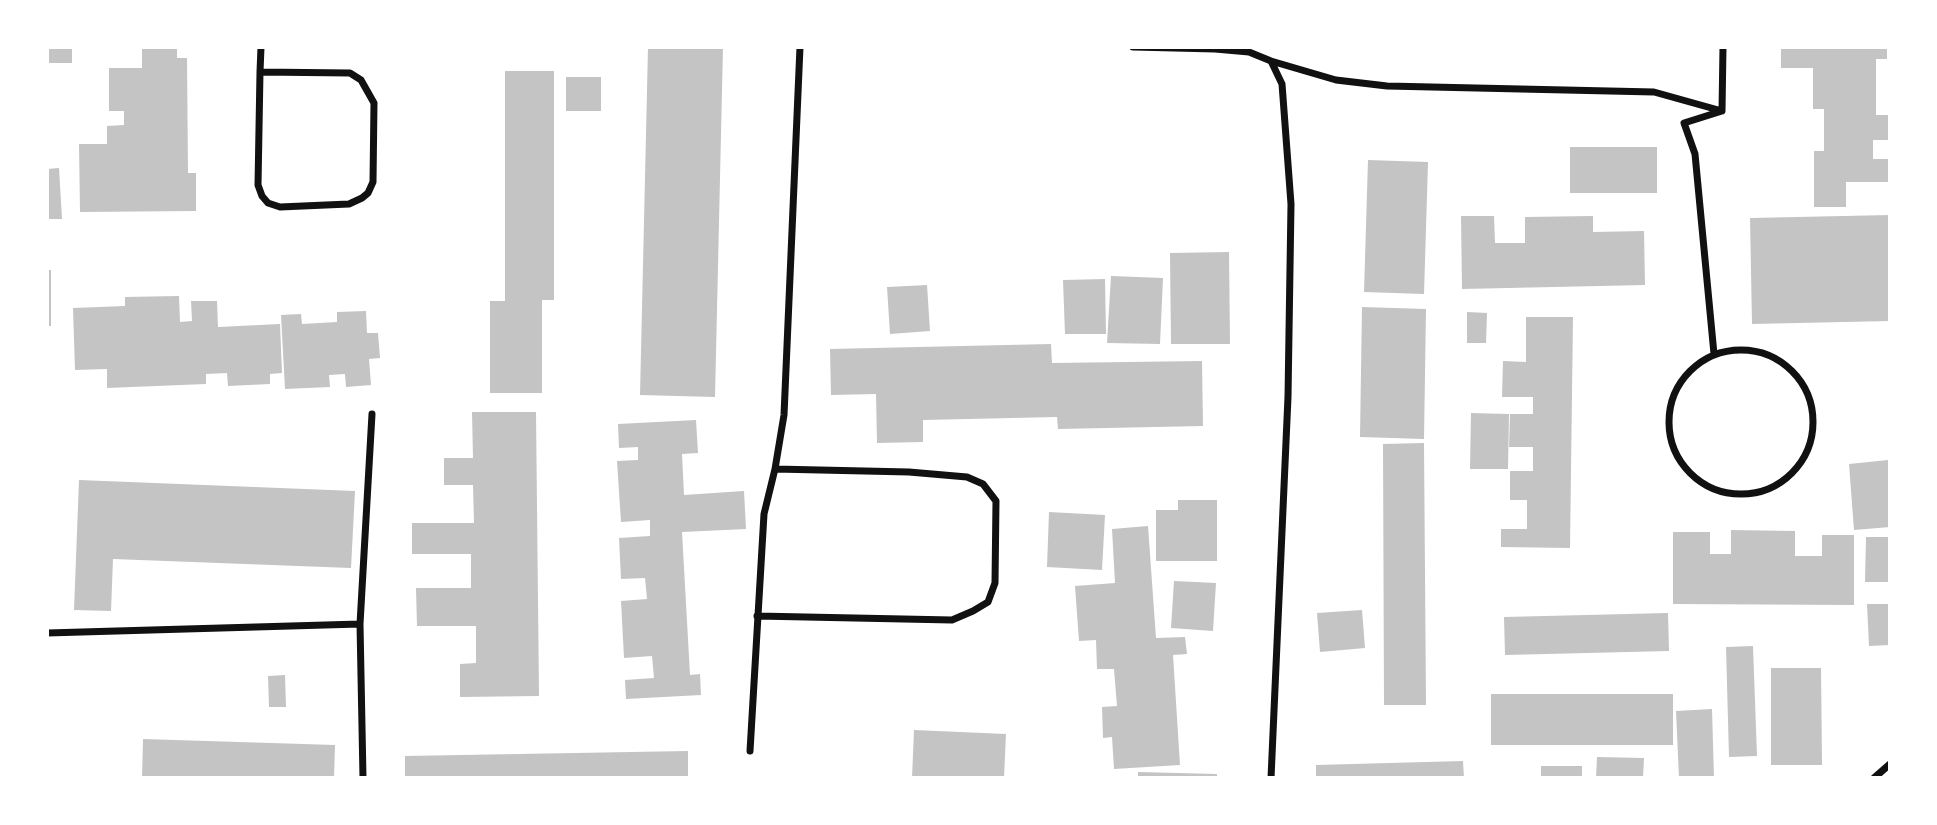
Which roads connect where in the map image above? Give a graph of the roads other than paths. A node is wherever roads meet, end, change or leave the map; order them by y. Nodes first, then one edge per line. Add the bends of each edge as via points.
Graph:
1 (261, 47) edge
2 (800, 47) edge
3 (1133, 47) edge
4 (1723, 47) edge
5 (1272, 61) junction
6 (260, 72) junction
7 (1722, 111) junction
8 (1714, 354) junction
9 (372, 414) dead end
10 (775, 469) junction
11 (757, 616) junction
12 (360, 624) junction
13 (47, 633) edge
14 (750, 751) dead end
15 (1890, 764) edge
16 (363, 778) edge
17 (1271, 778) edge
18 (1874, 778) edge

1 - 6 street
2 - 10 street via 784,415
3 - 5 street via 1248,52
4 - 7 street
5 - 7 street via 1336,80 1374,85 1654,92
5 - 17 street via 1282,85 1291,204 1288,397
6 - 6 street via 258,185 262,196 280,207 349,204 362,198 373,181 374,103 361,80 350,73
7 - 8 street via 1684,123 1695,154
8 - 8 street via 1684,377 1668,411 1672,449 1695,480 1730,495 1768,491 1798,468 1814,433 1809,396 1787,366 1752,349
9 - 12 street
10 - 11 street via 764,514
10 - 11 street via 909,472 967,477 983,484 996,501 995,583 988,602 952,620
11 - 14 street
12 - 13 street
12 - 16 street
15 - 18 street

